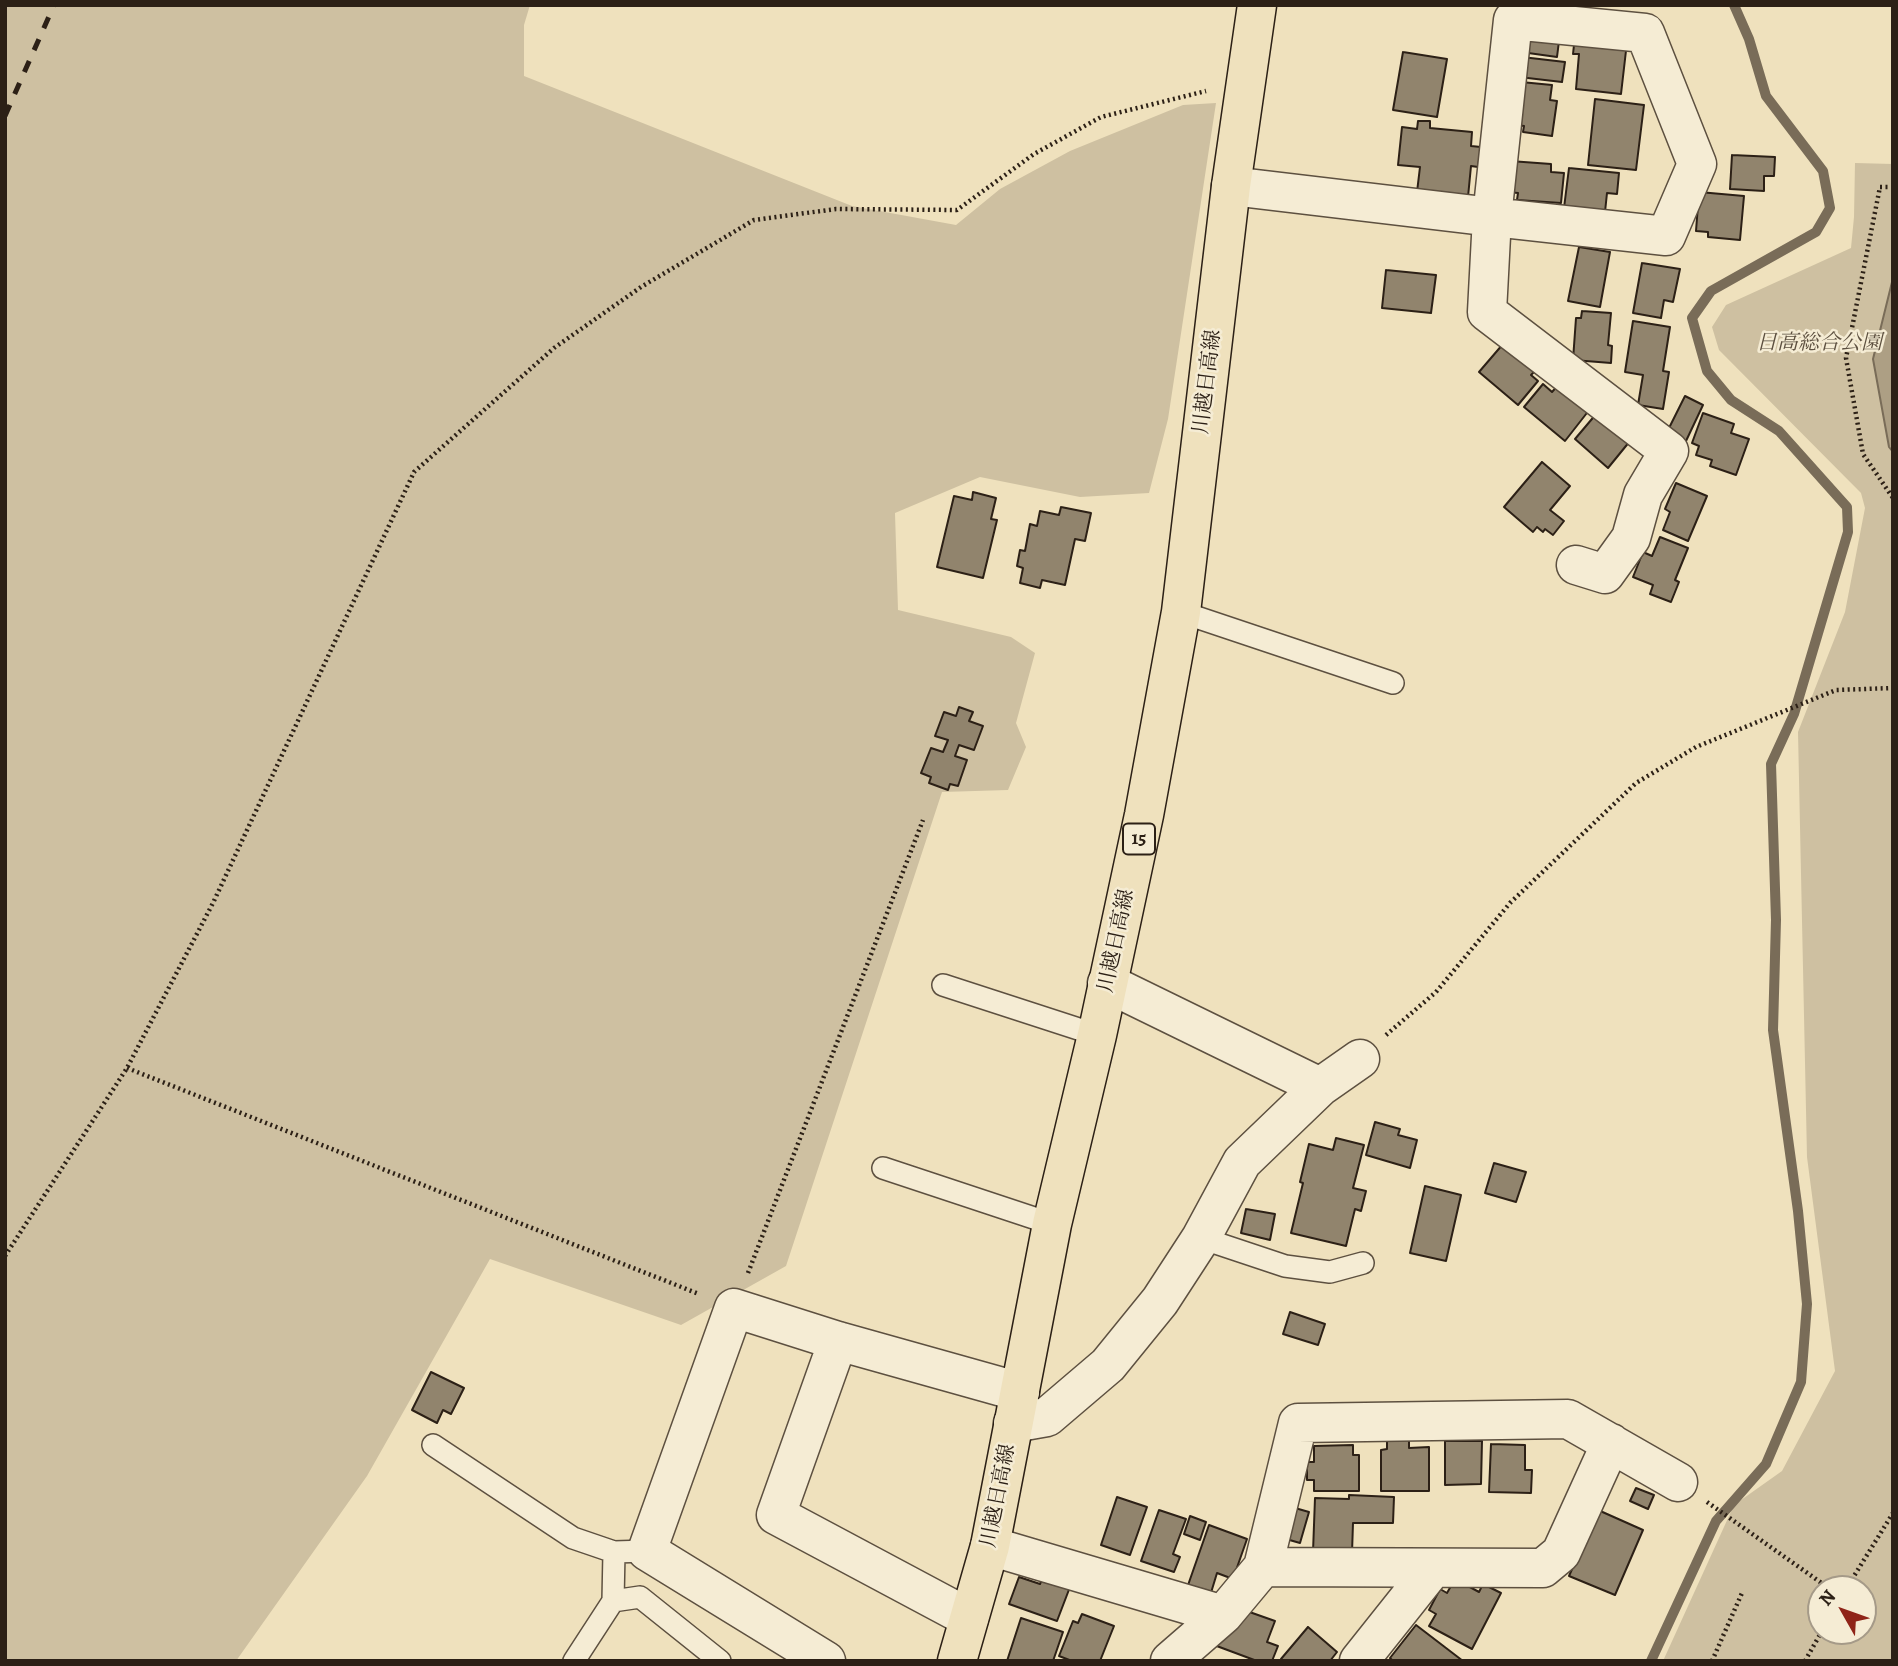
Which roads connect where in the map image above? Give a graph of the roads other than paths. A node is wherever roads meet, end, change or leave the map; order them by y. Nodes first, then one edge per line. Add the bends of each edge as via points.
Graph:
1 (1257, 5) edge
2 (1231, 186) junction
3 (1492, 217) junction
4 (1576, 565) dead end
5 (1181, 612) junction
6 (1393, 683) dead end
7 (1107, 983) junction
8 (943, 985) dead end
9 (1097, 1035) junction
10 (1360, 1059) road end
11 (1320, 1087) junction
12 (883, 1168) dead end
13 (1052, 1224) junction
14 (1201, 1238) junction
15 (1363, 1263) dead end
16 (838, 1341) junction
17 (1016, 1408) junction
18 (1611, 1443) junction
19 (433, 1445) dead end
20 (1678, 1482) road end
21 (990, 1546) junction
22 (630, 1552) junction
23 (1263, 1567) junction
24 (1433, 1567) junction
25 (613, 1601) junction
26 (1223, 1615) junction
27 (969, 1618) junction
28 (807, 1657) edge
29 (574, 1661) edge
30 (720, 1661) edge
31 (957, 1661) edge
32 (1170, 1661) edge
33 (1359, 1661) edge

1 - 2 main road, 川越日高線 / 15
2 - 3 street
2 - 5 main road, 川越日高線 / 15
3 - 3 street via 1666,236 1697,164 1645,33 1513,20
3 - 4 street via 1488,312 1669,451 1643,495 1631,538 1605,574
5 - 6 lane
5 - 7 main road, 川越日高線 / 15 via 1144,816
7 - 9 main road, 川越日高線 / 15
7 - 11 street
8 - 9 lane
9 - 13 main road, 川越日高線 / 15
10 - 11 street
11 - 14 street via 1242,1162
12 - 13 lane
13 - 17 main road, 川越日高線 / 15
14 - 15 lane via 1285,1266 1330,1272
14 - 17 street via 1160,1301 1108,1365 1047,1417
16 - 17 street
16 - 22 street via 734,1308
16 - 27 street via 776,1516
17 - 21 main road, 川越日高線 / 15
18 - 20 street
18 - 23 street via 1568,1419 1298,1423
18 - 24 street via 1561,1553 1543,1568
19 - 22 lane via 573,1538
21 - 26 street
21 - 27 main road, 川越日高線 / 15
22 - 25 lane
22 - 28 street
23 - 24 street
23 - 26 street
24 - 33 street
25 - 29 lane
25 - 30 lane via 640,1597
26 - 32 street
27 - 31 main road, 川越日高線 / 15

